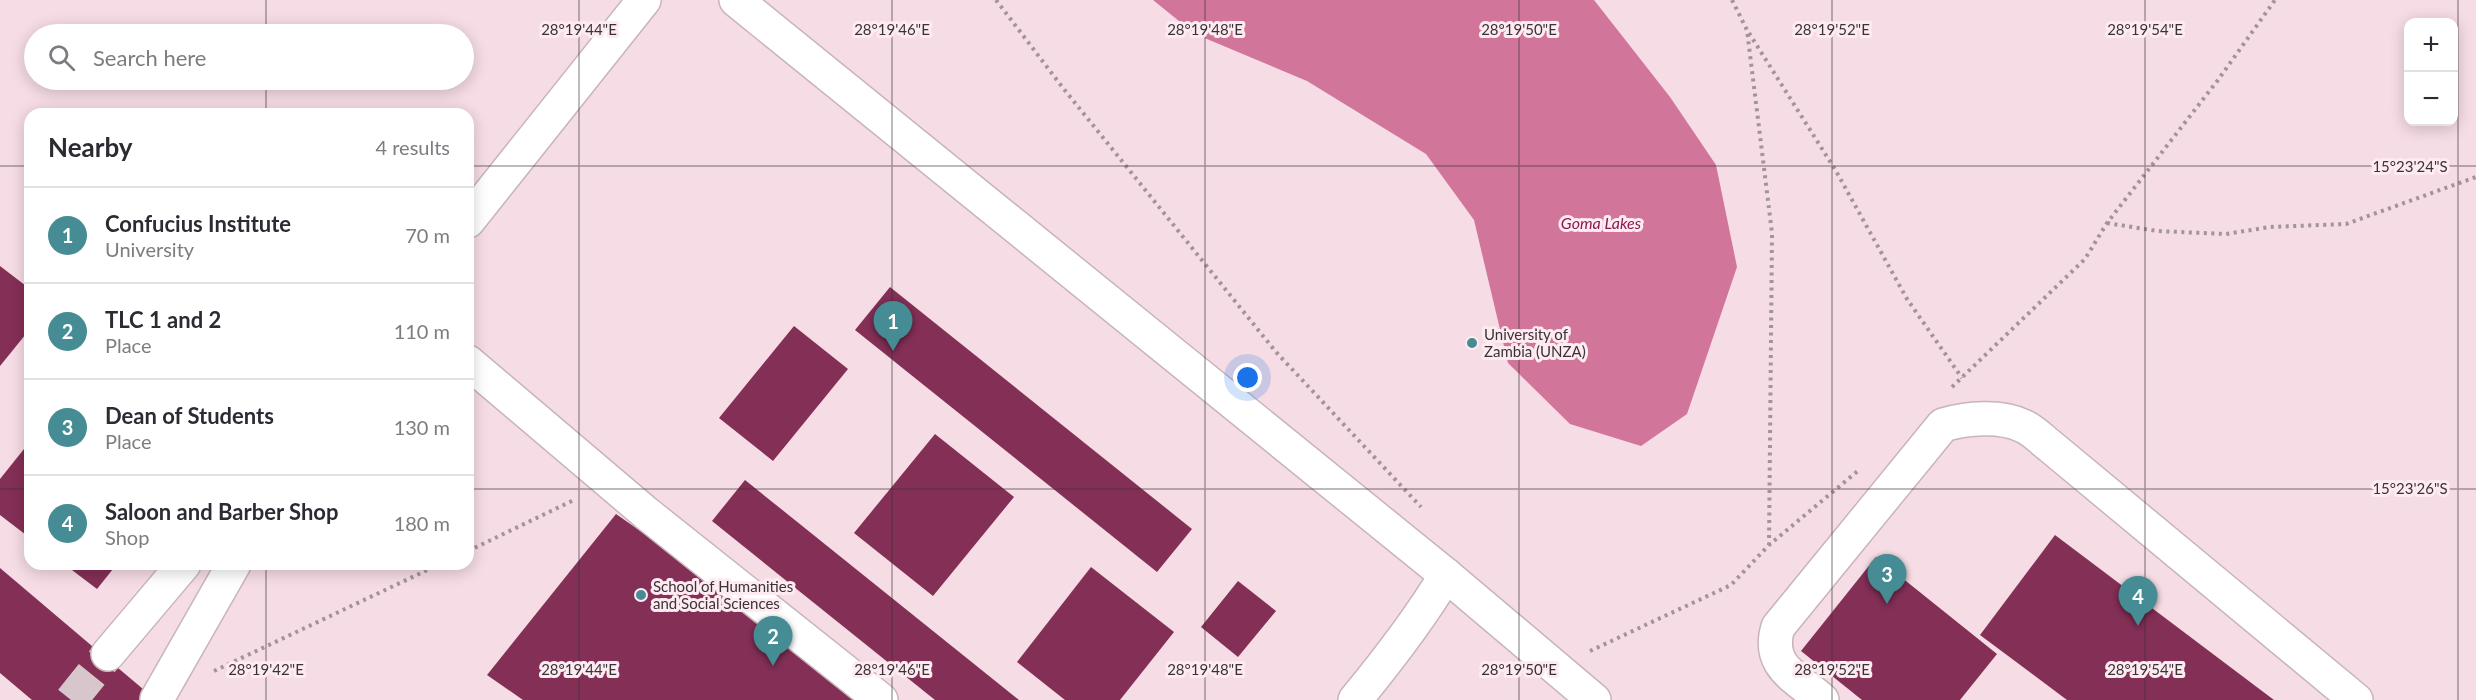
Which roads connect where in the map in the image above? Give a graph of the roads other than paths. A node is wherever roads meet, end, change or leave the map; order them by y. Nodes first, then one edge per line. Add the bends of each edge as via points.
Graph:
1 (644, 0) edge
2 (736, 0) edge
3 (474, 213) edge
4 (474, 367) edge
5 (179, 570) edge
6 (231, 570) edge
7 (1446, 575) junction
8 (108, 654) tunnel mouth
9 (157, 699) edge
10 (881, 700) edge
11 (1355, 700) edge
12 (1594, 700) edge
13 (1822, 700) edge
14 (2356, 700) edge

1 - 3 lane
2 - 7 lane
4 - 10 lane via 610,483
5 - 8 lane
6 - 9 lane
7 - 11 lane via 1399,646
7 - 12 lane
13 - 14 lane via 1778,662 1773,643 1778,627 1943,425 1987,418 2023,425

